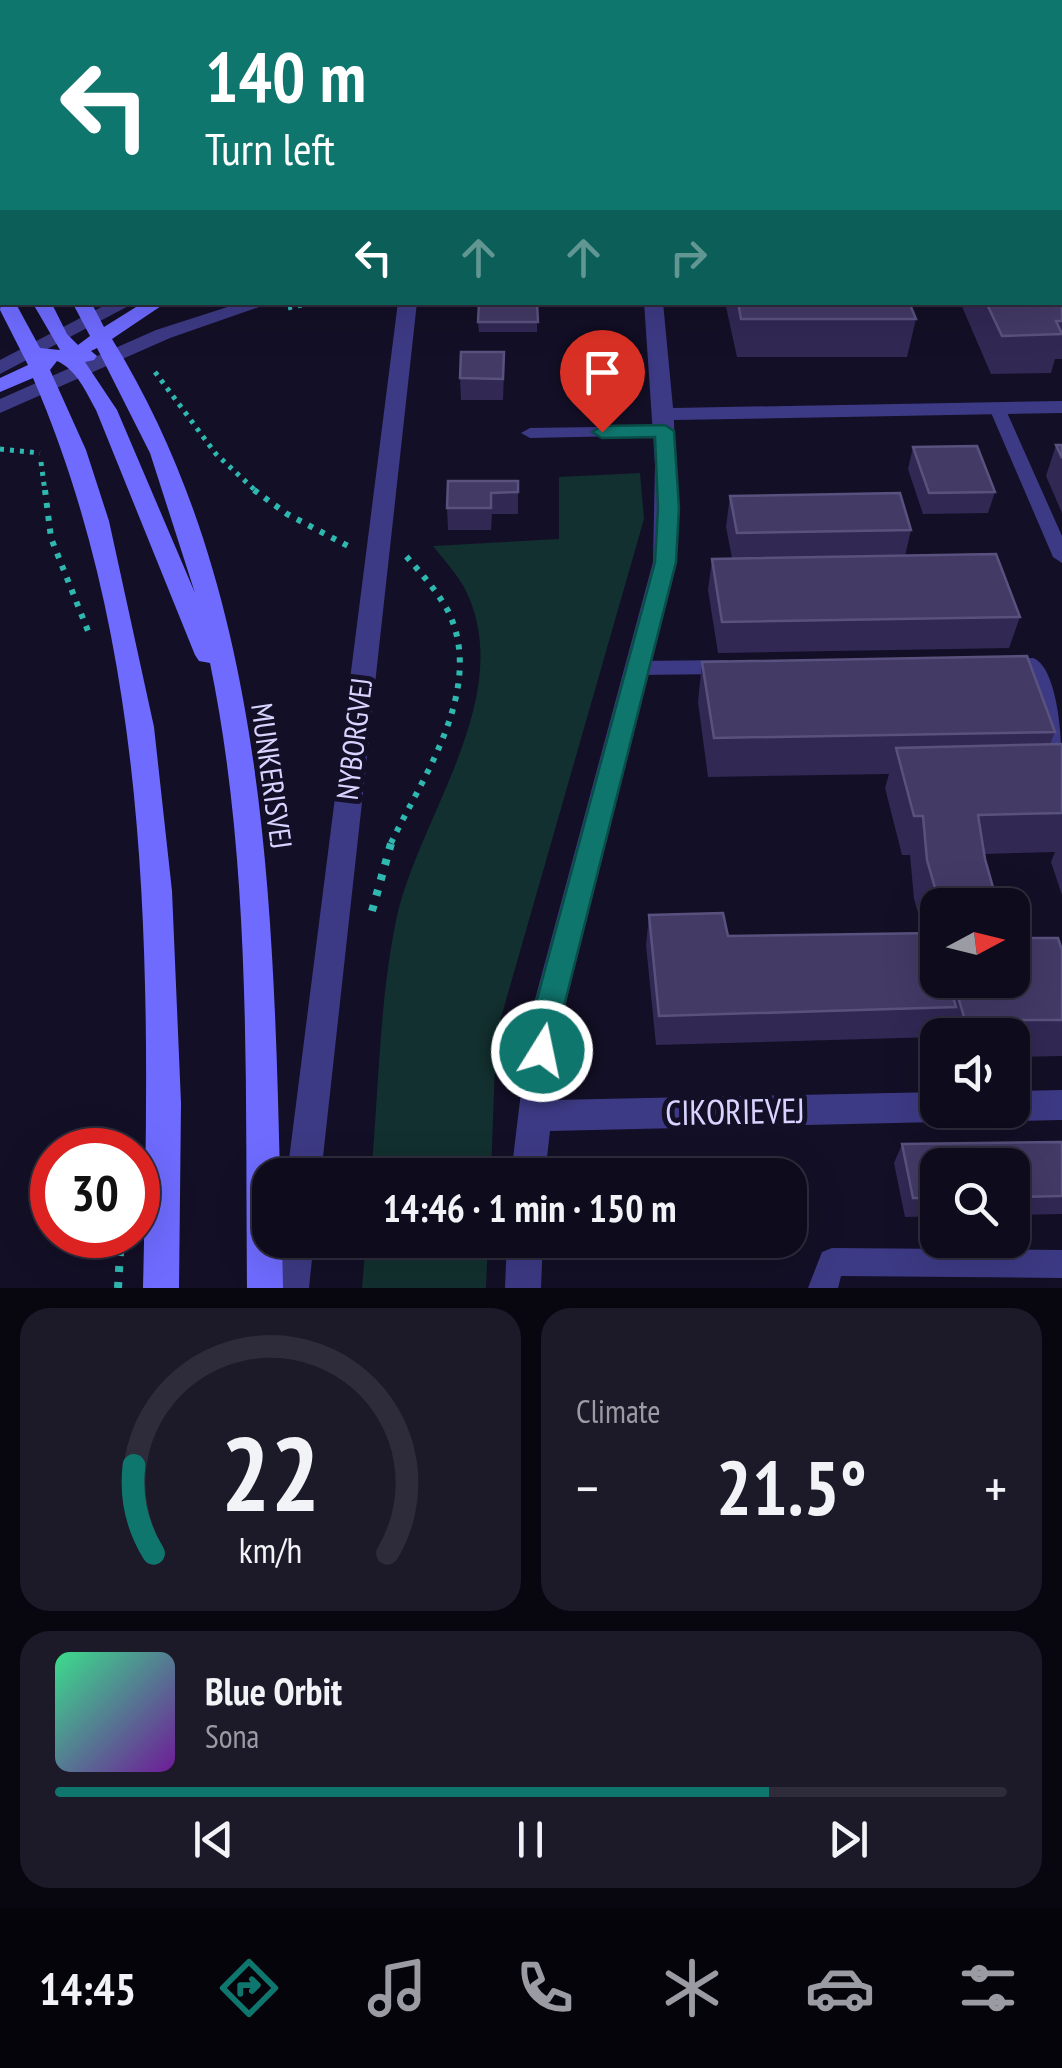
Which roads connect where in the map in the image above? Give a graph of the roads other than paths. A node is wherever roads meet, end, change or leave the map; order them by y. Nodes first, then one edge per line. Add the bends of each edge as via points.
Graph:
1 (7, 305) edge
2 (43, 305) edge
3 (124, 305) edge
4 (151, 305) edge
5 (254, 305) edge
6 (408, 305) edge
7 (653, 305) edge
8 (96, 330) edge
9 (70, 354) junction
10 (0, 368) edge
11 (37, 370) junction
12 (0, 386) edge
13 (0, 406) edge
14 (1062, 407) edge
15 (998, 408) junction
16 (664, 422) junction
17 (530, 433) dead end
18 (1060, 549) edge
19 (994, 666) edge
20 (756, 667) edge
21 (637, 668) junction
22 (230, 706) junction
23 (1061, 746) edge
24 (1062, 1105) edge
25 (1030, 1106) edge
26 (920, 1107) edge
27 (532, 1116) junction
28 (306, 1158) edge
29 (529, 1158) edge
30 (294, 1258) edge
31 (525, 1258) edge
32 (1062, 1264) edge
33 (161, 1288) edge
34 (265, 1288) edge
35 (291, 1288) edge
36 (524, 1288) edge
37 (822, 1288) edge

1 - 11 main road
2 - 9 main road
3 - 8 street
4 - 8 main road
5 - 8 street via 187,325
6 - 28 street, NYBORGVEJ
7 - 16 street
8 - 9 street
8 - 9 main road
8 - 22 main road, MUNKERISVEJ via 147,420 181,506
9 - 11 street
9 - 11 main road
9 - 22 main road via 116,430
10 - 11 street
11 - 12 main road
11 - 13 street
11 - 33 main road via 75,450 98,521 141,727 157,891
14 - 15 street
15 - 16 street
15 - 18 lane
16 - 17 lane
16 - 21 street via 665,562
19 - 23 lane via 1033,665
20 - 21 lane
21 - 27 street via 546,1018
22 - 34 main road, MUNKERISVEJ via 260,995
24 - 25 street
26 - 27 street, CIKORIEVEJ
27 - 29 street
30 - 35 street
31 - 36 street
32 - 37 lane via 832,1262

